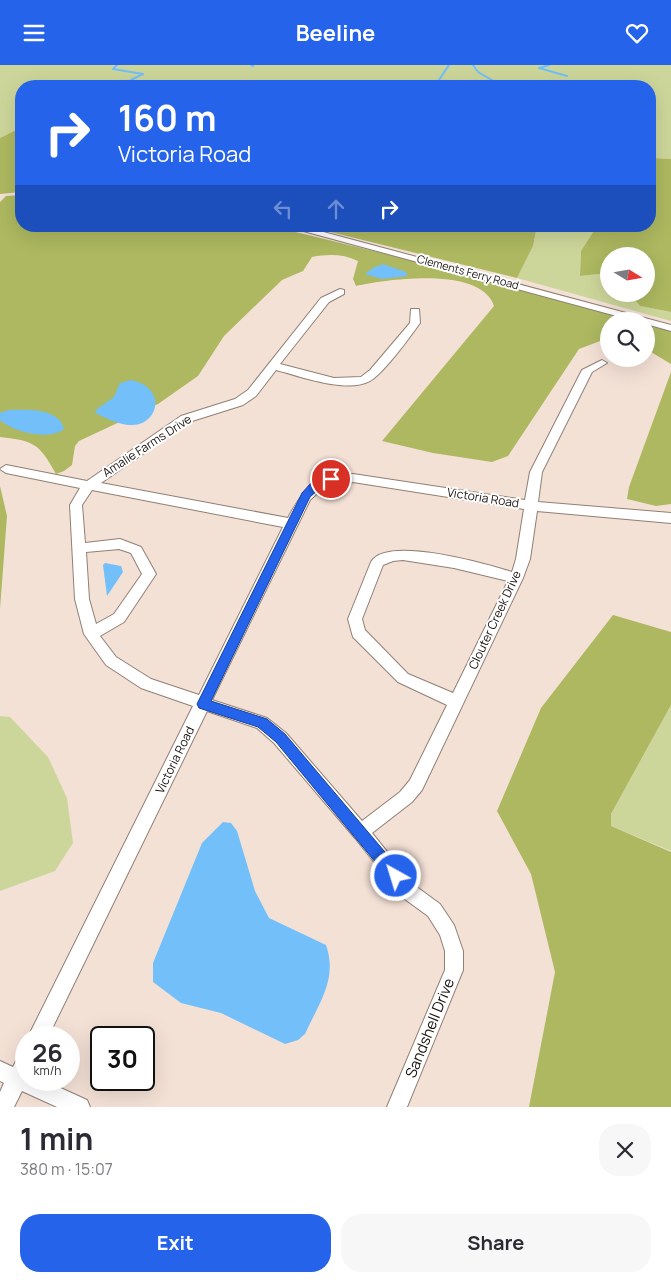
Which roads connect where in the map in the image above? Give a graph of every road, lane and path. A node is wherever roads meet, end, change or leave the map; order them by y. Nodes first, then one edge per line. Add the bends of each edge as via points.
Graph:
1 (312, 232) edge
2 (340, 292) dead end
3 (415, 311) dead end
4 (614, 312) edge
5 (655, 324) edge
6 (671, 328) edge
7 (600, 364) edge
8 (275, 366) junction
9 (6, 469) dead end
10 (88, 486) junction
11 (531, 506) junction
12 (671, 518) edge
13 (291, 523) junction
14 (80, 548) junction
15 (516, 578) junction
16 (91, 634) junction
17 (456, 702) junction
18 (203, 704) junction
19 (361, 832) junction
20 (43, 1026) edge
21 (15, 1071) edge
22 (51, 1091) edge
23 (3, 1107) edge
24 (80, 1107) edge
25 (397, 1107) edge

1 - 4 street, Clements Ferry Road
2 - 8 street, Amalie Farms Drive via 325,300
3 - 8 street via 415,323 365,379 344,383
5 - 6 street, Clements Ferry Road
7 - 11 street, Clouter Creek Drive via 588,370 536,472
8 - 10 street, Amalie Farms Drive via 240,402 185,419
9 - 10 street
10 - 13 street
10 - 14 street, Amalie Farms Drive via 76,505
11 - 12 street, Victoria Road
11 - 13 street, Victoria Road via 353,478 331,479 315,485
11 - 15 street, Clouter Creek Drive via 523,559
13 - 18 street, Victoria Road
14 - 16 street, Amalie Farms Drive via 82,599
14 - 16 street via 120,544 136,550 149,574 119,618
15 - 17 street, Clouter Creek Drive
15 - 17 street via 408,556 393,556 378,562 355,619 358,633 403,678
16 - 18 street, Sandshell Drive via 111,661 146,684
17 - 19 street, Clouter Creek Drive via 416,785 406,797
18 - 19 street, Sandshell Drive via 262,723 280,738
18 - 20 street, Victoria Road
19 - 25 street, Sandshell Drive via 408,891 434,910 448,931 454,951 454,970
21 - 23 street
22 - 24 street

